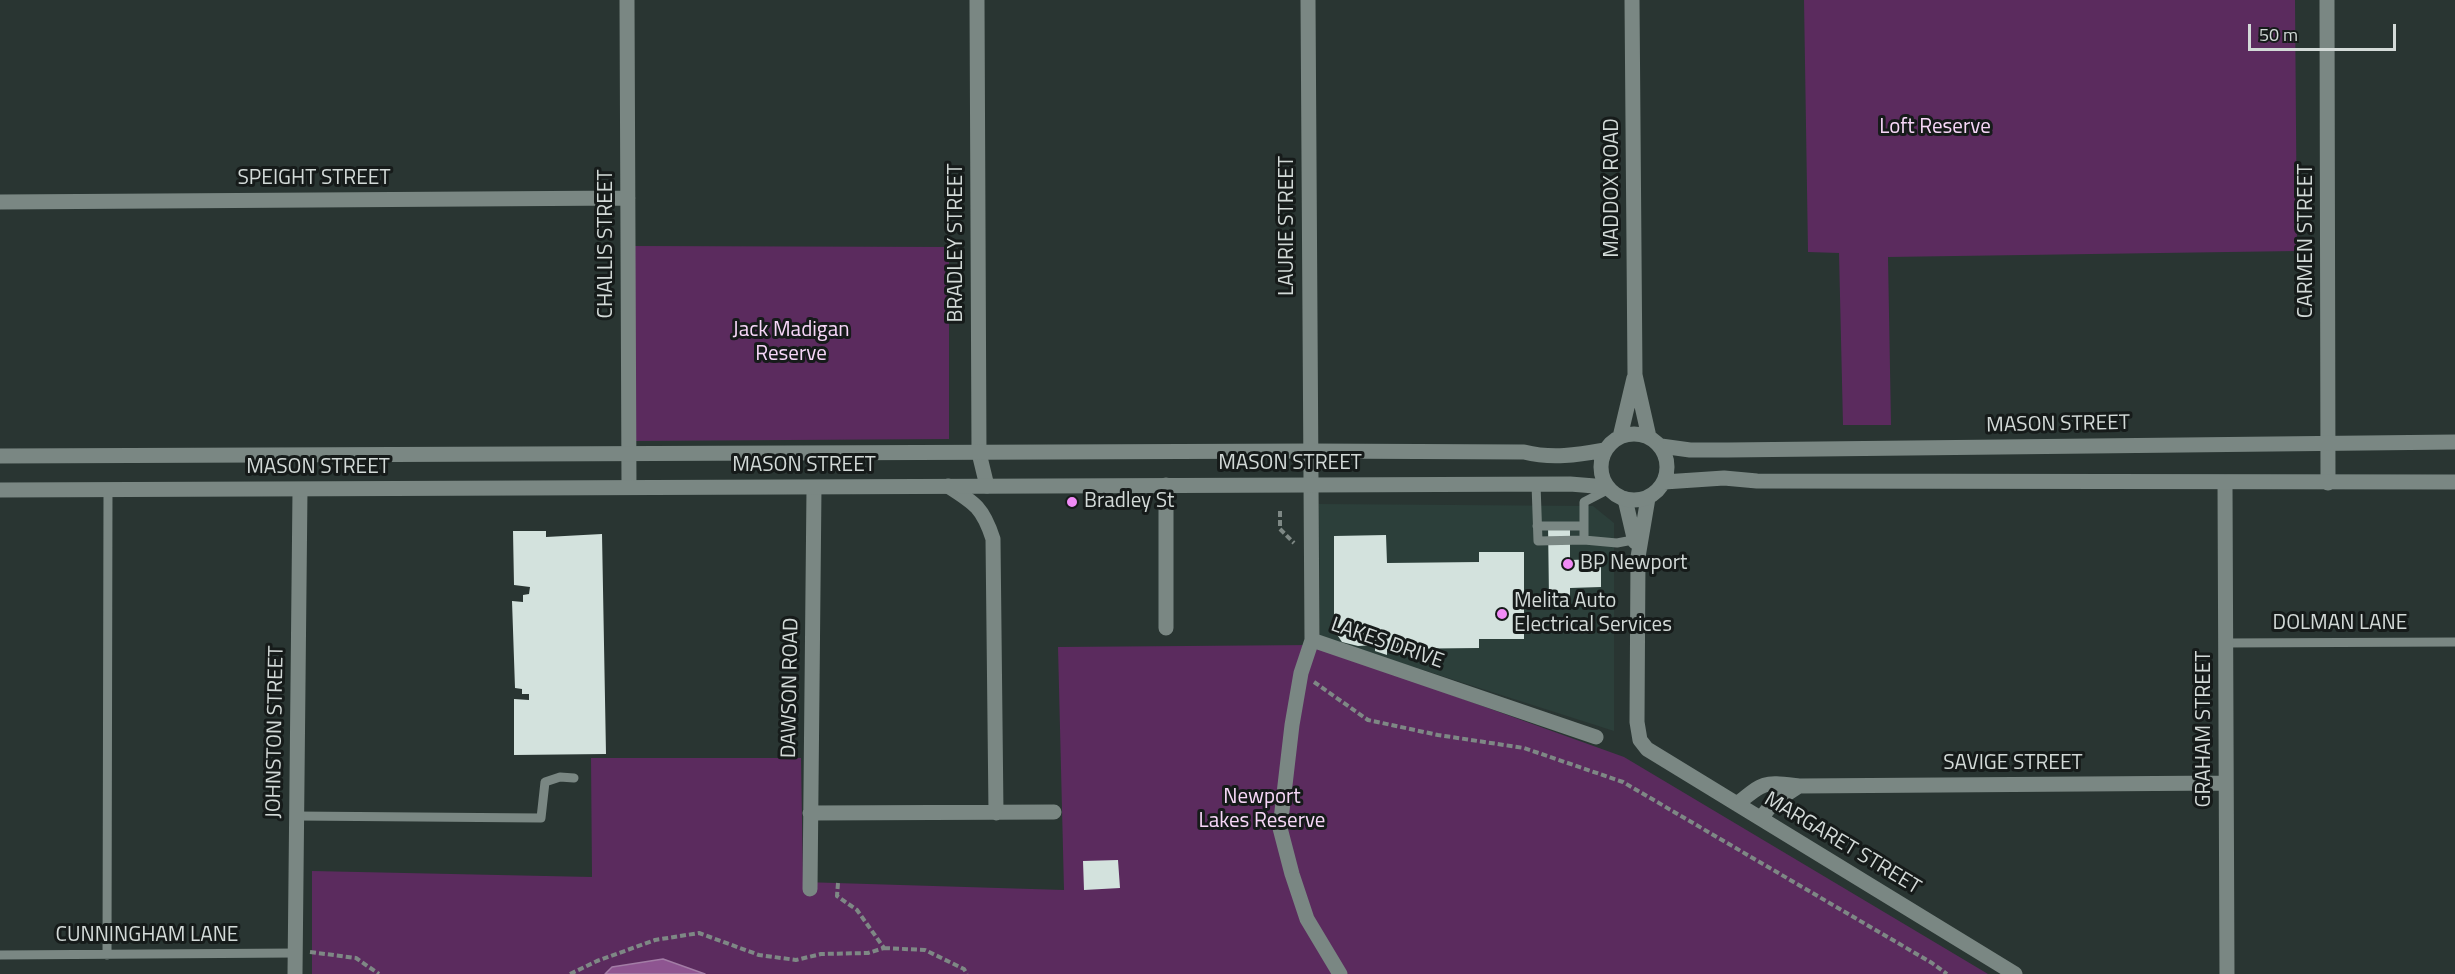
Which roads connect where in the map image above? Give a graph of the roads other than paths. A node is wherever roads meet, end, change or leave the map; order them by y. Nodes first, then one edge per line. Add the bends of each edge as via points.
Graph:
1 (627, 0) edge
2 (977, 0) edge
3 (1308, 0) edge
4 (1632, 0) edge
5 (2326, 0) edge
6 (628, 198) junction
7 (0, 202) edge
8 (1635, 375) junction
9 (1620, 437) junction
10 (1655, 441) junction
11 (2455, 442) edge
12 (2329, 443) junction
13 (1605, 450) junction
14 (1311, 451) junction
15 (979, 453) junction
16 (629, 454) junction
17 (0, 456) edge
18 (2455, 482) edge
19 (1664, 483) junction
20 (2225, 483) junction
21 (2328, 483) junction
22 (1536, 484) junction
23 (1166, 485) junction
24 (1310, 485) junction
25 (948, 486) junction
26 (987, 486) junction
27 (629, 487) junction
28 (814, 488) junction
29 (1608, 488) junction
30 (0, 490) edge
31 (108, 490) junction
32 (300, 490) junction
33 (1648, 498) junction
34 (1625, 499) junction
35 (1537, 526) junction
36 (1584, 526) junction
37 (1637, 539) junction
38 (1584, 540) junction
39 (1166, 628) dead end
40 (1312, 640) junction
41 (2455, 642) edge
42 (2225, 643) junction
43 (1596, 737) dead end
44 (574, 778) dead end
45 (2226, 783) junction
46 (1799, 786) junction
47 (1737, 804) junction
48 (1054, 812) dead end
49 (810, 813) junction
50 (996, 813) junction
51 (296, 816) junction
52 (1761, 818) junction
53 (810, 889) dead end
54 (295, 953) junction
55 (0, 955) edge
56 (107, 955) junction
57 (295, 974) edge
58 (1340, 974) edge
59 (2015, 974) edge
60 (2227, 974) edge

1 - 6 street, CHALLIS STREET
2 - 15 street, BRADLEY STREET
3 - 14 street, LAURIE STREET
4 - 8 street, MADDOX ROAD
5 - 12 street, CARMEN STREET
6 - 7 street, SPEIGHT STREET
6 - 16 street, CHALLIS STREET
8 - 9 street, MADDOX ROAD
8 - 10 street, MADDOX ROAD
9 - 10 street via 1630,434
9 - 13 street
10 - 12 street, MASON STREET via 1690,450
10 - 19 street via 1668,464
11 - 12 street, MASON STREET
12 - 21 street, CARMEN STREET
13 - 14 street, MASON STREET via 1551,456 1524,452
13 - 29 street via 1601,469
14 - 15 street, MASON STREET
14 - 24 street, LAURIE STREET
15 - 16 street, MASON STREET
15 - 26 street, BRADLEY STREET
16 - 17 street, MASON STREET
16 - 27 street, CHALLIS STREET
18 - 21 street
19 - 20 street via 1724,478 1769,482
19 - 33 street
20 - 21 street
20 - 42 street, GRAHAM STREET
22 - 24 street, MASON STREET
22 - 29 street, MASON STREET
22 - 35 lane
23 - 24 street, MASON STREET
23 - 26 street, MASON STREET
23 - 39 street
24 - 40 street, LAKES DRIVE
25 - 26 street, MASON STREET
25 - 28 street, MASON STREET
25 - 50 street via 973,501 986,519 993,539
27 - 28 street, MASON STREET
27 - 32 street, MASON STREET
28 - 49 street, DAWSON ROAD
29 - 34 street
29 - 36 lane via 1584,502
30 - 31 street, MASON STREET
31 - 32 street, MASON STREET
31 - 56 lane
32 - 51 street, JOHNSTON STREET
33 - 34 street
33 - 37 street
34 - 37 street
35 - 36 lane
35 - 38 lane via 1538,541
36 - 38 lane
37 - 38 lane via 1617,543
37 - 47 street, MARGARET STREET via 1640,740 1647,749
40 - 43 street, LAKES DRIVE
40 - 58 street via 1292,725 1280,828 1308,919
41 - 42 lane, DOLMAN LANE
42 - 45 street, GRAHAM STREET
44 - 51 lane via 545,782 541,818
45 - 46 street, SAVIGE STREET
45 - 60 street, GRAHAM STREET
46 - 47 street, SAVIGE STREET via 1770,782
46 - 52 street via 1773,803
47 - 52 street, MARGARET STREET
48 - 50 street
49 - 50 street
49 - 53 street, DAWSON ROAD
51 - 54 street, JOHNSTON STREET
52 - 59 street, MARGARET STREET
54 - 56 lane, CUNNINGHAM LANE
54 - 57 street, JOHNSTON STREET
55 - 56 lane, CUNNINGHAM LANE

